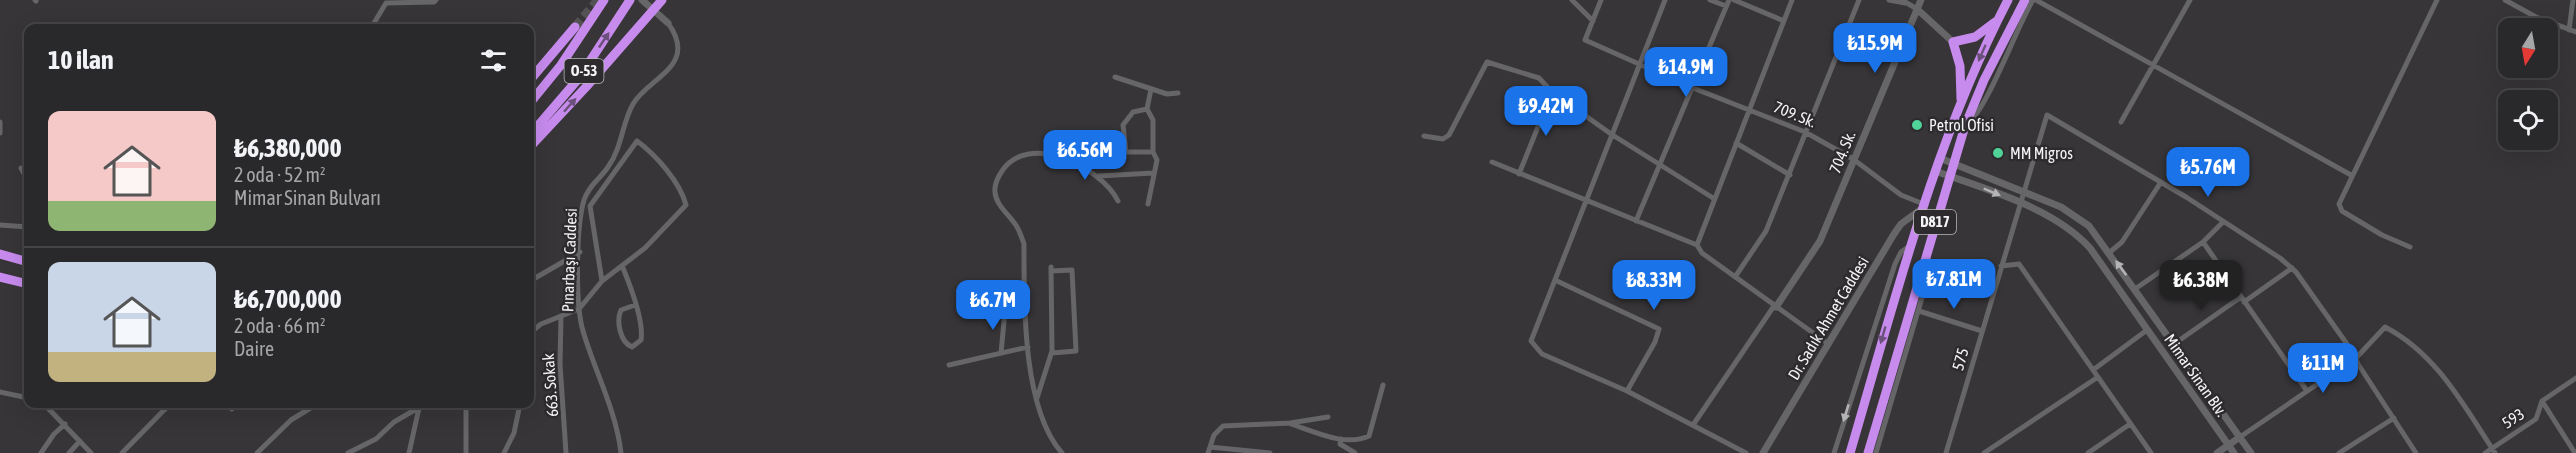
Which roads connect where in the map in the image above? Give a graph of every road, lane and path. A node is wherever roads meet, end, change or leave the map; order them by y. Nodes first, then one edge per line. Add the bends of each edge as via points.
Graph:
1 (436, 0) edge
2 (604, 0) edge
3 (630, 0) edge
4 (642, 0) edge
5 (662, 0) edge
6 (1572, 0) edge
7 (1601, 0) edge
8 (1665, 0) edge
9 (1710, 0) edge
10 (1734, 0) edge
11 (1792, 0) edge
12 (1859, 0) edge
13 (1889, 0) edge
14 (1921, 0) edge
15 (2008, 0) edge
16 (2025, 0) edge
17 (2034, 0) edge
18 (2190, 0) edge
19 (2437, 0) edge
20 (2505, 0) edge
21 (2573, 0) edge
22 (1904, 1) edge
23 (1728, 3) edge
24 (1917, 9) junction
25 (1999, 18) junction
26 (1593, 21) junction
27 (1784, 21) junction
28 (668, 23) joint
29 (373, 24) edge
30 (575, 27) tunnel mouth
31 (2569, 30) junction
32 (2576, 32) edge
33 (1953, 42) junction
34 (1640, 64) junction
35 (2155, 66) junction
36 (534, 75) edge
37 (1115, 77) dead end
38 (1694, 88) junction
39 (1151, 89) junction
40 (1552, 92) junction
41 (1178, 93) dead end
42 (534, 98) edge
43 (1961, 103) junction
44 (1148, 109) junction
45 (1749, 110) junction
46 (0, 122) edge
47 (2121, 122) dead end
48 (1965, 126) junction
49 (534, 130) edge
50 (1805, 132) junction
51 (0, 133) edge
52 (1611, 134) junction
53 (1424, 136) dead end
54 (534, 143) edge
55 (1736, 143) junction
56 (1091, 148) dead end
57 (1126, 152) junction
58 (1153, 152) junction
59 (1853, 159) junction
60 (1942, 159) junction
61 (1492, 162) dead end
62 (1953, 163) junction
63 (1659, 165) junction
64 (21, 168) dead end
65 (1938, 172) junction
66 (1154, 173) junction
67 (24, 174) edge
68 (1519, 174) junction
69 (1790, 175) junction
70 (1098, 176) junction
71 (1949, 176) junction
72 (2351, 176) junction
73 (2162, 182) junction
74 (2024, 191) junction
75 (1713, 198) junction
76 (1588, 200) junction
77 (1118, 201) dead end
78 (1148, 204) dead end
79 (2019, 204) junction
80 (1926, 206) junction
81 (1636, 221) junction
82 (2223, 222) junction
83 (0, 225) edge
84 (24, 227) edge
85 (2203, 242) junction
86 (1913, 244) junction
87 (1696, 245) junction
88 (2410, 247) dead end
89 (1927, 251) junction
90 (580, 252) junction
91 (2109, 252) junction
92 (0, 254) edge
93 (24, 261) edge
94 (2001, 266) junction
95 (622, 268) junction
96 (2292, 268) junction
97 (0, 277) edge
98 (1736, 277) junction
99 (534, 279) edge
100 (1557, 280) junction
101 (602, 281) junction
102 (24, 283) edge
103 (2135, 289) junction
104 (2243, 300) junction
105 (635, 305) junction
106 (1775, 306) junction
107 (579, 309) junction
108 (1005, 311) dead end
109 (1918, 311) junction
110 (561, 316) junction
111 (534, 329) edge
112 (2148, 330) junction
113 (1982, 331) junction
114 (1827, 343) junction
115 (2174, 344) junction
116 (1028, 347) junction
117 (1001, 353) junction
118 (1052, 353) junction
119 (2356, 358) junction
120 (949, 365) dead end
121 (2093, 370) junction
122 (2098, 377) junction
123 (2576, 378) edge
124 (1383, 385) dead end
125 (1627, 391) junction
126 (2307, 391) junction
127 (0, 392) edge
128 (24, 397) edge
129 (1037, 398) junction
130 (2542, 401) junction
131 (48, 408) edge
132 (166, 408) edge
133 (310, 408) edge
134 (419, 408) joint
135 (466, 408) edge
136 (519, 408) edge
137 (1328, 417) dead end
138 (2394, 418) junction
139 (1290, 423) junction
140 (65, 424) junction
141 (2130, 424) junction
142 (1693, 425) junction
143 (2240, 437) junction
144 (1341, 439) junction
145 (80, 441) junction
146 (2229, 446) junction
147 (1209, 450) edge
148 (2494, 450) edge
149 (41, 453) edge
150 (69, 453) edge
151 (91, 453) edge
152 (122, 453) edge
153 (256, 453) edge
154 (348, 453) edge
155 (410, 453) edge
156 (466, 453) edge
157 (504, 453) edge
158 (566, 453) edge
159 (621, 453) edge
160 (1062, 453) edge
161 (1270, 453) edge
162 (1355, 453) edge
163 (1746, 453) edge
164 (1763, 453) edge
165 (1834, 453) edge
166 (1850, 453) edge
167 (1868, 453) edge
168 (1876, 453) edge
169 (1947, 453) edge
170 (1984, 453) edge
171 (2088, 453) edge
172 (2151, 453) edge
173 (2217, 453) edge
174 (2235, 453) edge
175 (2251, 453) edge
176 (2339, 453) edge
177 (2416, 453) edge
178 (2485, 453) edge
179 (2575, 453) edge

1 - 29 street via 386,3
2 - 42 highway, O-53
49 -> 3 highway, O-53 via 579,78
4 - 28 street
54 -> 5 highway
6 - 26 street
7 - 26 street, 709. Sk.
8 - 34 street
9 - 23 street
10 - 27 street
11 - 27 street
12 - 50 street
13 - 22 street
14 - 24 street, 704. Sk.
15 - 25 highway, D817
16 - 48 highway, D817
17 - 35 street
17 - 48 street via 1974,120
18 - 35 street
19 - 72 street
20 - 31 street
21 - 31 street
22 - 24 street
23 - 38 street
24 - 33 street
24 - 59 street, 704. Sk.
25 - 33 highway via 1975,38
25 -> 43 highway, D817
26 - 34 street, 709. Sk. via 1585,40
27 - 45 street
28 - 90 street, Pınarbaşı Caddesi via 676,41 671,67 634,101 609,167 591,185 584,200
30 - 36 highway
31 - 32 street
33 - 43 highway via 1960,66
34 - 38 street, 709. Sk.
34 - 52 street
35 - 47 street
35 - 72 street
37 - 39 street
38 - 45 street, 709. Sk.
38 - 63 street
39 - 41 street
39 - 44 street
40 - 52 street
40 - 53 street via 1539,78 1487,62 1449,135 1443,139
40 - 68 street
43 - 60 highway, D817
44 - 57 street via 1132,112 1123,125
44 - 58 street via 1153,120
45 - 50 street, 709. Sk.
45 - 55 street
46 - 51 street
48 - 62 highway, D817
50 - 59 street, 709. Sk.
50 - 69 street
52 - 63 street
52 - 76 street
55 - 69 street
55 - 75 street
56 - 57 street
57 - 58 street
58 - 66 street via 1157,160
59 - 80 street, 709. Sk. via 1901,195
59 - 106 street, 704. Sk. via 1820,241
60 - 62 street
60 - 65 highway, D817
61 - 68 street
62 - 71 highway, D817
62 - 74 street
63 - 75 street
63 - 81 street
64 - 67 street
65 - 71 street, Mimar Sinan Blv.
65 - 80 highway, D817
66 - 70 street
66 - 78 street
68 - 76 street
69 - 98 street via 1766,231
70 - 77 street
70 - 116 street via 1076,162 1025,154 1007,163 997,178 994,193 1024,244
71 -> 79 street, Mimar Sinan Blv.
71 - 89 highway, D817
72 - 88 street via 2339,204 2342,211
73 - 74 street, 575 via 2047,115
73 - 82 street
73 - 91 street via 2122,243
74 - 79 street, 575
74 - 91 street via 2077,216
75 - 87 street
76 - 81 street
76 - 100 street via 1565,251
79 - 94 street, 575
79 - 112 street, Mimar Sinan Blv. via 2077,234
80 - 86 highway, D817
80 - 114 street, Dr. Sadık Ahmet Caddesi via 1901,224
81 - 87 street
82 - 85 street
82 - 96 street
83 - 84 street
85 - 103 street
85 - 104 street
86 -> 165 street via 1901,252 1894,264
86 -> 166 highway, D817
87 - 98 street
89 - 109 street via 1929,274
89 - 167 highway, D817
90 - 99 street
90 - 107 street, Pınarbaşı Caddesi
103 -> 91 street
92 - 93 highway
94 - 113 street, 575
94 - 121 street via 2019,264
95 - 101 street
95 - 101 street via 686,205 675,183 637,141 590,206
95 - 105 street
96 - 104 street
96 - 119 street
97 - 102 highway
98 - 106 street
100 - 125 street via 1531,341 1535,348
100 - 125 street via 1659,328
101 - 107 street
103 - 115 street
104 - 115 street
104 - 126 street
105 - 105 street via 621,310 619,315 624,340 632,347 642,334
106 - 114 street
106 - 142 street
107 - 110 street
107 - 159 street, Pınarbaşı Caddesi
108 - 117 street
109 - 113 street
109 - 168 street
110 - 111 street
110 - 158 street, 663. Sokak
112 - 121 street
112 - 146 street, Mimar Sinan Blv.
113 - 169 street, 575
114 - 164 street, Dr. Sadık Ahmet Caddesi
115 - 143 street
116 - 117 street
116 - 129 street via 1029,376
117 - 120 street
118 - 118 street via 1051,269 1071,270 1076,351
118 - 129 street
119 - 126 street
119 - 138 street
119 - 148 street via 2385,327 2403,336 2431,360
121 - 122 street
122 - 141 street
122 - 170 street
123 - 130 street, 593
124 - 144 street via 1369,436 1359,441
125 - 142 street
126 - 143 street
127 - 128 street
129 - 160 street via 1043,421
130 - 148 street, 593 via 2536,418
130 - 179 street
131 - 140 street
132 - 152 street
133 - 153 street via 291,420
134 - 154 street via 394,422 376,439
134 - 155 street
135 - 156 street
136 - 157 street via 514,433
137 - 139 street
138 - 176 street
138 - 177 street
139 - 144 street
139 - 147 street via 1223,426 1214,435
140 - 145 street
140 - 149 street
141 - 171 street
141 - 172 street
142 - 163 street
143 - 146 street
143 - 175 street
144 - 162 street via 1340,444
145 - 150 street
145 - 151 street
146 - 173 street
146 - 174 street, Mimar Sinan Blv.
147 - 161 street
148 - 178 street, 593

